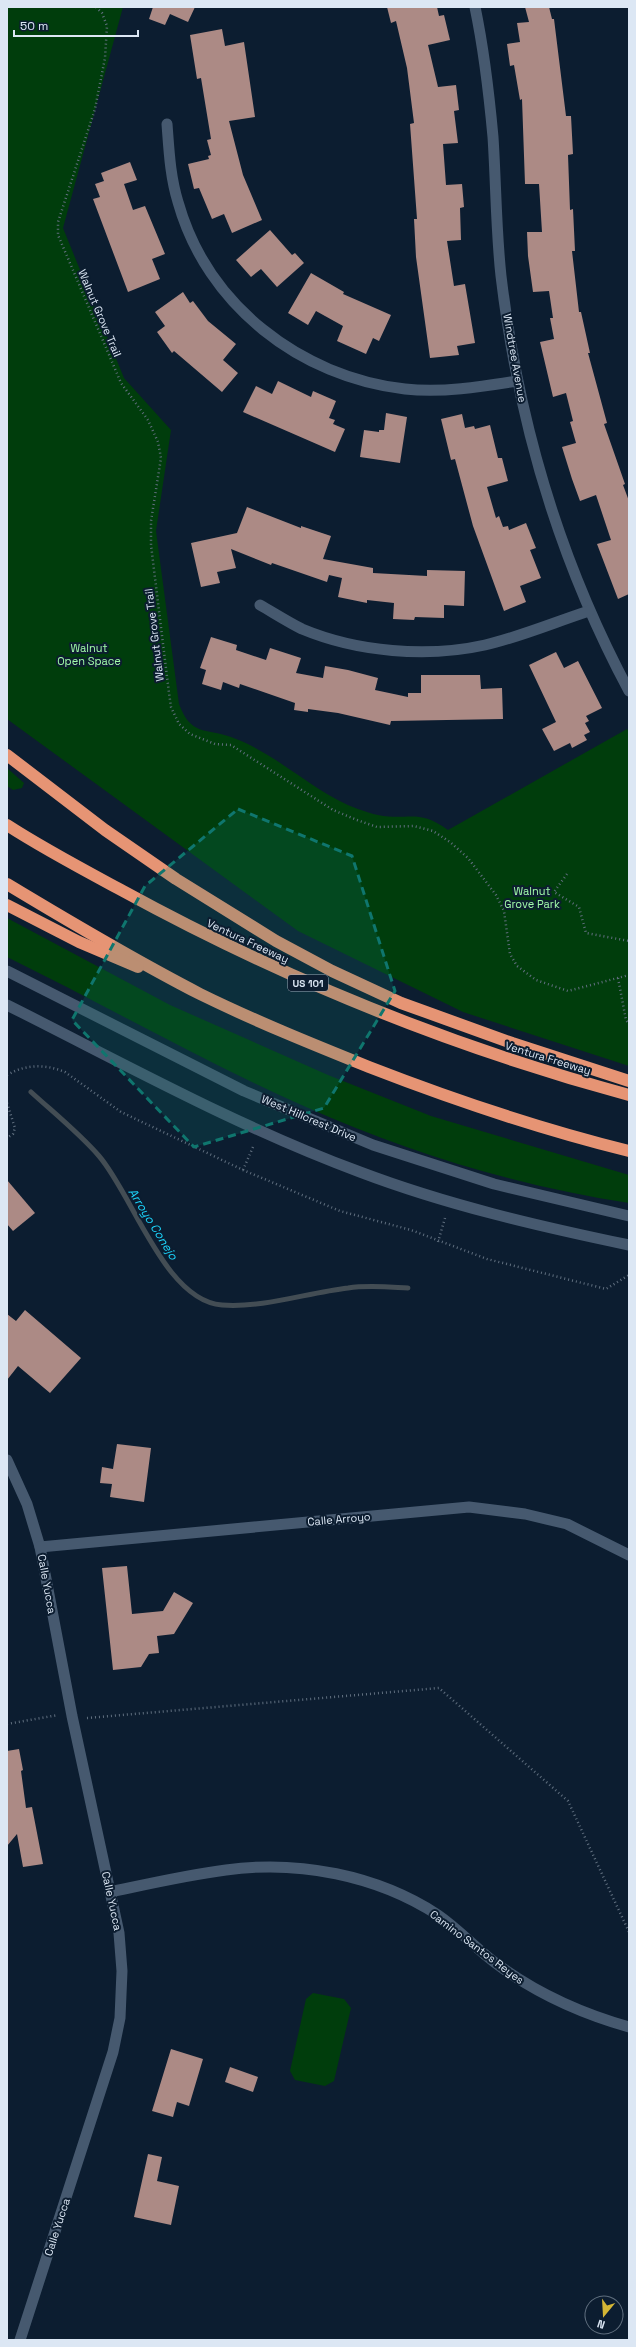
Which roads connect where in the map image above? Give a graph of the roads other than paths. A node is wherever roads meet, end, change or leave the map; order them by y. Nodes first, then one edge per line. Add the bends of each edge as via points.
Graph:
1 (475, 7) edge
2 (168, 124) dead end
3 (517, 380) junction
4 (260, 605) dead end
5 (589, 611) junction
6 (629, 691) edge
7 (7, 755) edge
8 (7, 825) edge
9 (7, 884) edge
10 (7, 905) edge
11 (7, 972) edge
12 (200, 994) junction
13 (7, 1005) edge
14 (629, 1081) edge
15 (629, 1095) edge
16 (629, 1151) edge
17 (629, 1216) edge
18 (629, 1245) edge
19 (7, 1460) edge
20 (40, 1547) junction
21 (629, 1555) edge
22 (110, 1892) junction
23 (629, 2027) edge
24 (20, 2340) edge

1 - 3 street, Windtree Avenue via 487,75 501,275
2 - 3 street via 173,181 195,246 218,284 240,310 269,336 327,370 391,386 433,390
3 - 5 street, Windtree Avenue via 544,484 565,550
4 - 5 street via 286,621 324,636 382,649 421,652 485,645
5 - 6 street, Windtree Avenue
7 - 14 highway via 105,830 176,878 276,940 332,971 400,1003
8 - 15 highway, Ventura Freeway / US 101 via 187,927 298,979 457,1043 547,1073
9 - 12 highway via 76,926
10 - 12 highway via 79,942
11 - 17 street, West Hillcrest Drive via 244,1091 373,1145 494,1184
12 - 16 highway via 316,1046 419,1086 503,1115
13 - 18 street via 248,1125 359,1172 406,1189 492,1214
19 - 20 street, Calle Yucca via 26,1504
20 - 21 street, Calle Arroyo via 469,1506 525,1514 567,1524
20 - 22 street, Calle Yucca via 72,1716
22 - 23 street, Camino Santos Reyes via 226,1870 267,1867 308,1869 357,1880 398,1893 438,1916 500,1967 527,1985 595,2017
22 - 24 street, Calle Yucca via 119,1933 122,1971 120,2018 102,2090

